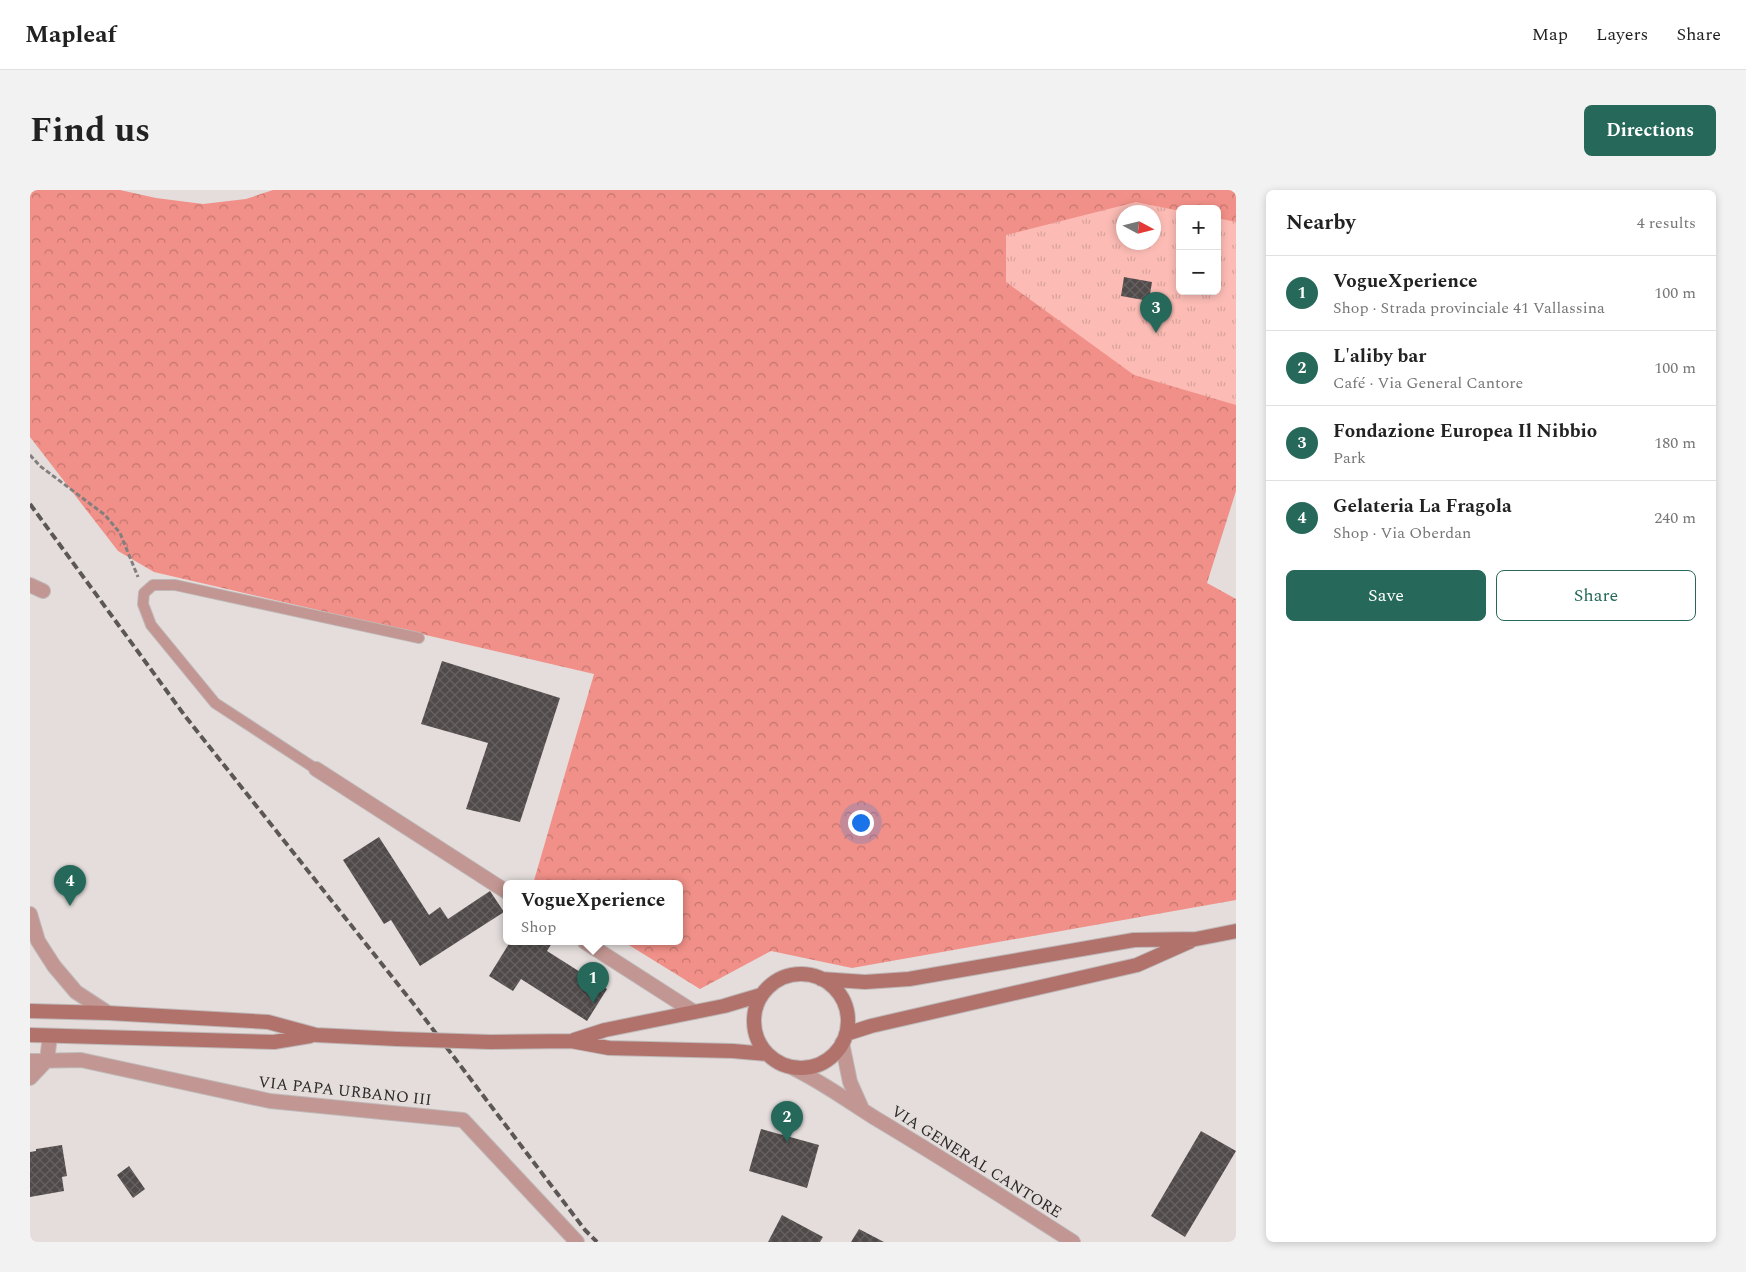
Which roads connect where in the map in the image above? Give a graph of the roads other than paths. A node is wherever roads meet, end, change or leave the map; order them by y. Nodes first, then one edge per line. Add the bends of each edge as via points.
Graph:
1 (419, 638) dead end
2 (316, 769) joint
3 (503, 889) edge
4 (30, 914) edge
5 (1236, 931) edge
6 (1196, 938) junction
7 (590, 945) edge
8 (821, 979) junction
9 (761, 995) junction
10 (30, 1011) edge
11 (694, 1012) junction
12 (108, 1013) junction
13 (30, 1035) edge
14 (316, 1035) junction
15 (50, 1036) junction
16 (844, 1038) junction
17 (571, 1041) junction
18 (767, 1054) junction
19 (47, 1060) junction
20 (30, 1061) edge
21 (794, 1068) junction
22 (30, 1078) edge
23 (862, 1110) junction
24 (577, 1242) edge
25 (1073, 1242) edge

1 - 2 lane via 175,586 153,585 144,593 151,625 215,703
2 - 3 street
4 - 12 street via 38,941 54,966 76,992
5 - 6 main road
6 - 8 main road via 1134,940 909,979 865,982
6 - 16 main road via 1137,965 871,1026
7 - 11 street
8 - 9 main road via 793,974 776,981
8 - 16 main road via 842,998 848,1018
9 - 11 main road
9 - 18 main road via 754,1016 756,1036
10 - 12 main road
11 - 17 main road via 605,1030
12 - 14 main road via 268,1022
13 - 15 main road
14 - 15 main road via 274,1042
14 - 17 main road, bridge via 490,1042
15 - 19 street
16 - 21 main road via 833,1056 823,1062 808,1068
16 - 23 street via 850,1082
17 - 18 main road via 609,1048
18 - 21 main road via 780,1064
19 - 20 street, VIA PAPA URBANO III
19 - 22 street
19 - 24 street, VIA PAPA URBANO III via 80,1060 270,1101 463,1120
21 - 23 street, VIA GENERAL CANTORE
23 - 25 street, VIA GENERAL CANTORE

